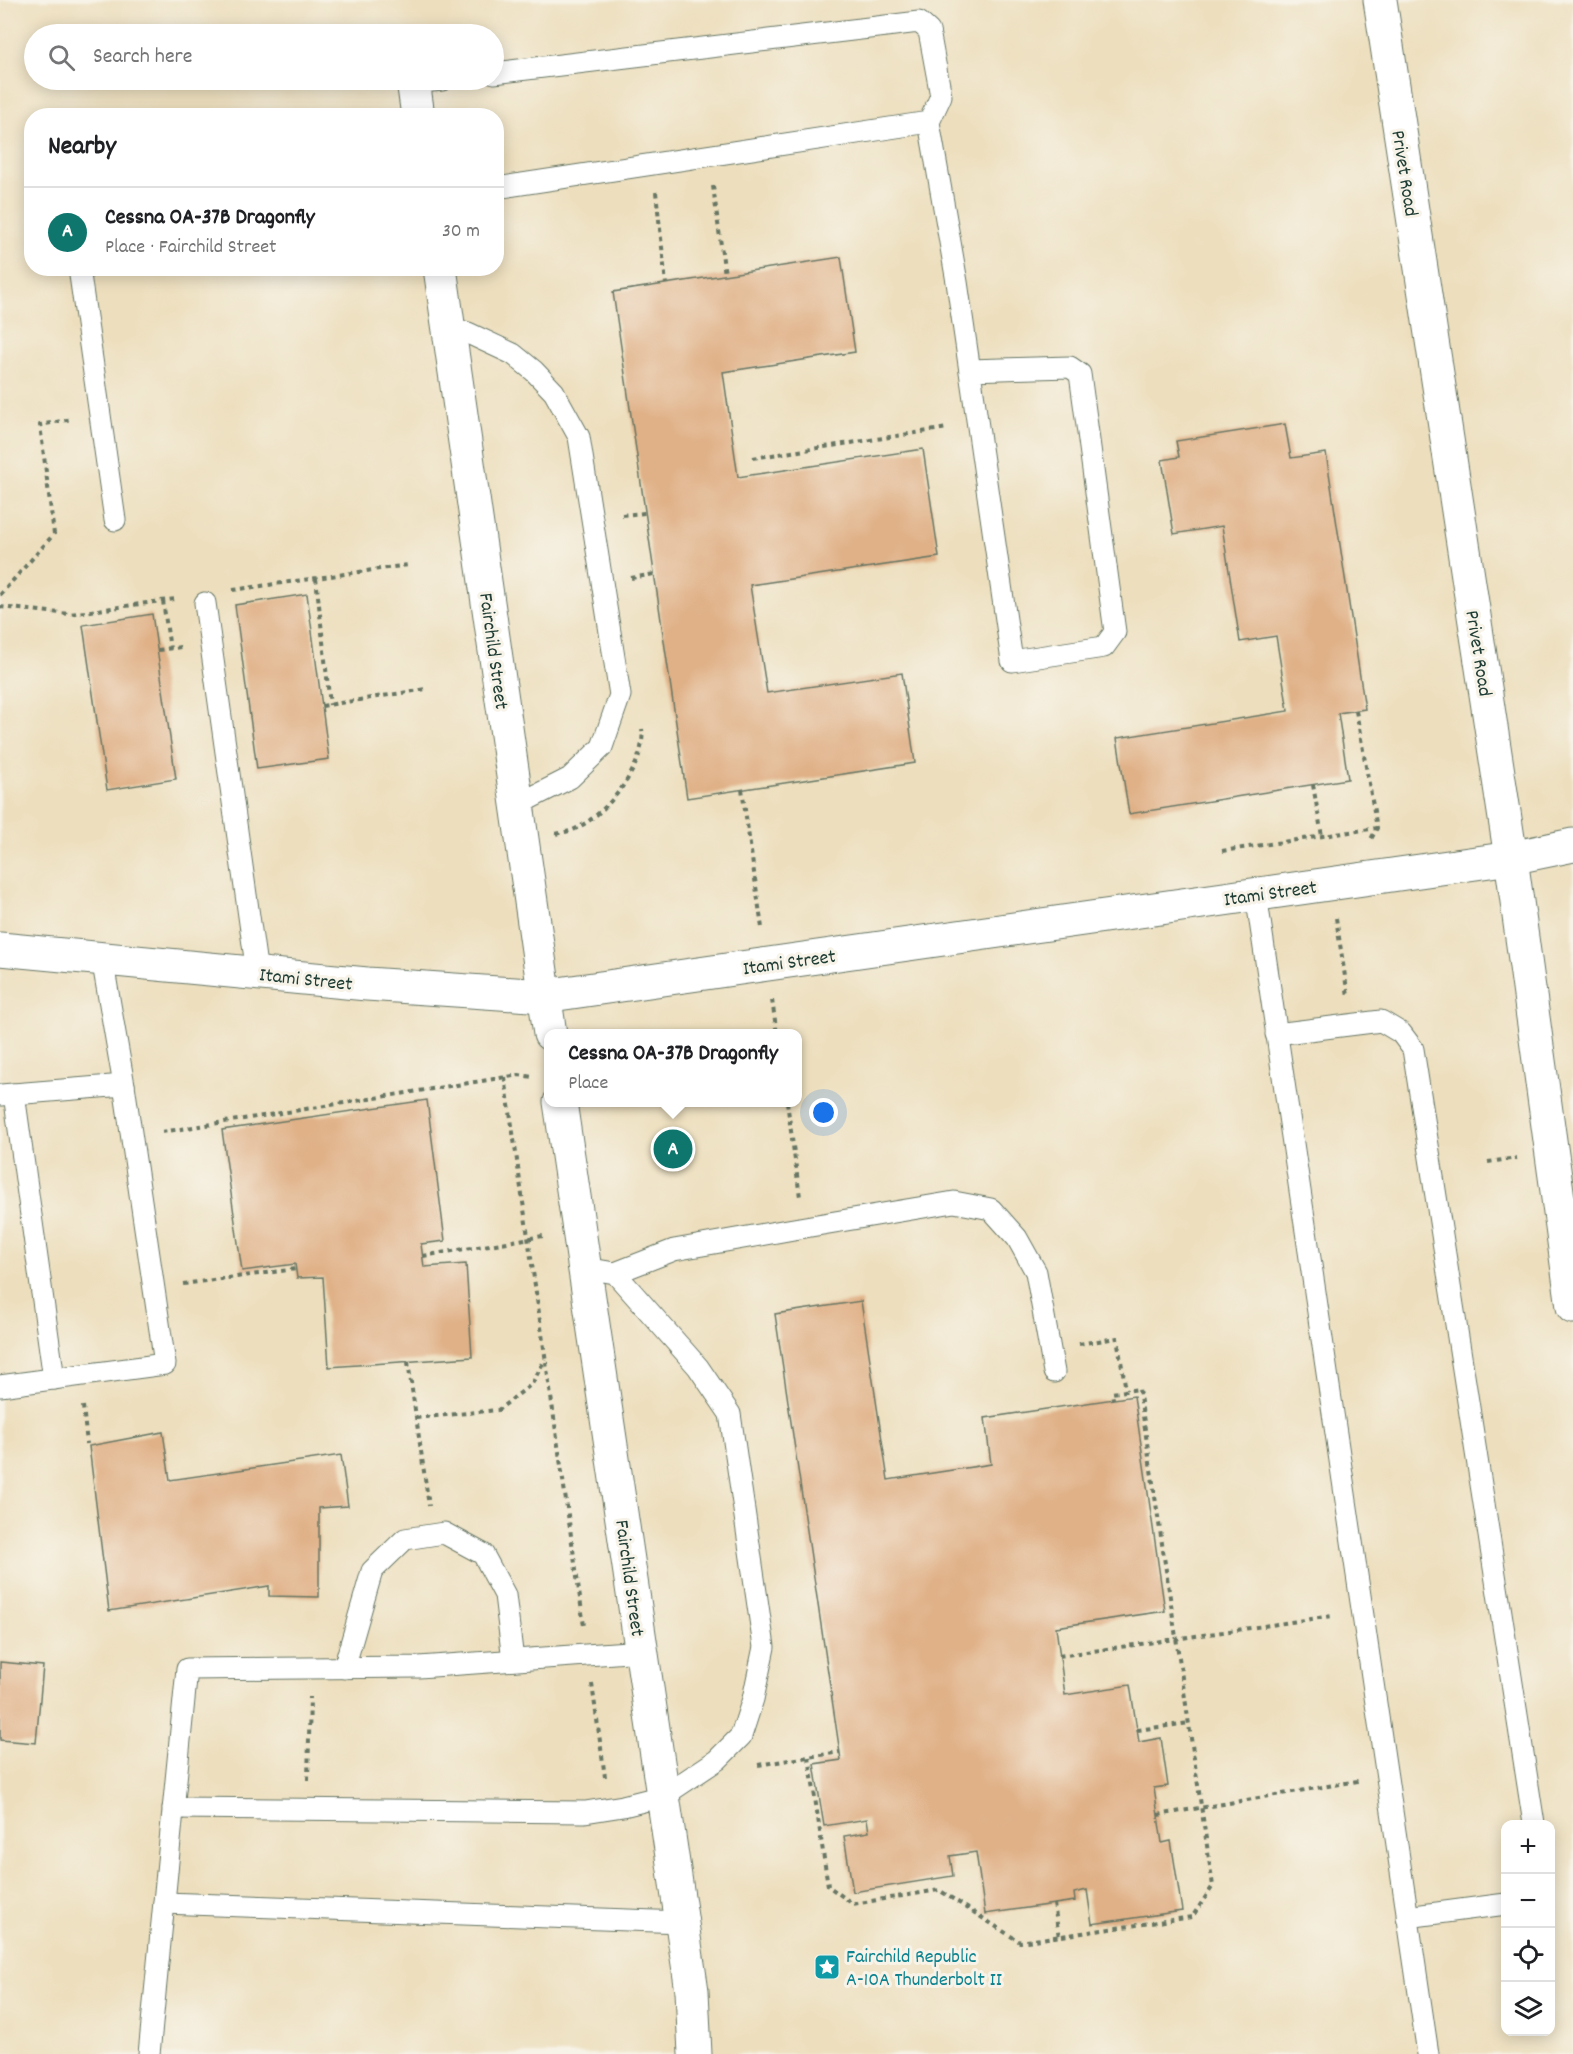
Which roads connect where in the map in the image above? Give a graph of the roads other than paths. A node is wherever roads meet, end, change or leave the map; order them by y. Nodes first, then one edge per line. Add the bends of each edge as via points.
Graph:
1 (1380, 0) edge
2 (504, 72) edge
3 (422, 90) edge
4 (419, 108) edge
5 (929, 122) junction
6 (504, 187) edge
7 (80, 276) edge
8 (441, 276) edge
9 (448, 327) junction
10 (970, 370) junction
11 (115, 520) dead end
12 (205, 603) dead end
13 (517, 805) junction
14 (1573, 845) edge
15 (1511, 858) junction
16 (1256, 894) junction
17 (0, 949) edge
18 (102, 958) junction
19 (257, 974) junction
20 (544, 996) junction
21 (549, 1029) edge
22 (1276, 1034) junction
23 (124, 1085) junction
24 (7, 1095) edge
25 (561, 1107) edge
26 (600, 1271) junction
27 (1573, 1307) edge
28 (1054, 1372) dead end
29 (54, 1379) junction
30 (0, 1386) edge
31 (642, 1652) junction
32 (513, 1660) junction
33 (344, 1668) junction
34 (663, 1796) junction
35 (173, 1808) junction
36 (1533, 1820) edge
37 (164, 1903) junction
38 (1501, 1905) edge
39 (1407, 1917) junction
40 (682, 1922) junction
41 (149, 2054) edge
42 (695, 2054) edge
43 (1428, 2054) edge

1 - 15 street, Privet Road
2 - 5 lane via 919,21 929,31 941,96
3 - 4 street
5 - 6 lane
5 - 10 lane
7 - 11 lane
8 - 9 street, Fairchild Street
9 - 13 street, Fairchild Street
9 - 13 lane via 513,354 554,392 579,437 620,695 602,747 570,778
10 - 10 lane via 1070,367 1080,374 1115,632 1104,647 1012,661
12 - 19 lane
13 - 20 street, Fairchild Street
14 - 15 street, Itami Street
15 - 16 street, Itami Street
15 - 27 street, Privet Road
16 - 20 street, Itami Street
16 - 22 lane
17 - 18 street, Itami Street
18 - 19 street, Itami Street
18 - 23 lane
19 - 20 street, Itami Street
20 - 21 street, Fairchild Street
22 - 36 lane via 1381,1021 1401,1033 1413,1049
22 - 39 lane
23 - 24 lane
23 - 29 lane via 165,1364
24 - 29 lane
25 - 26 street, Fairchild Street via 579,1231
26 - 28 lane via 674,1250 954,1202 991,1209 1017,1238 1036,1272
26 - 31 street, Fairchild Street
26 - 34 lane via 698,1367 730,1414 764,1647 741,1736 717,1760
29 - 30 lane
31 - 32 lane
31 - 34 street, Fairchild Street
32 - 33 lane
32 - 33 lane via 506,1594 483,1554 444,1533 405,1539 372,1571
33 - 35 lane via 187,1670
34 - 35 lane via 585,1812
34 - 40 street, Fairchild Street
35 - 37 lane
37 - 40 lane
37 - 41 lane
38 - 39 lane
39 - 43 lane
40 - 42 street, Fairchild Street via 692,1991

